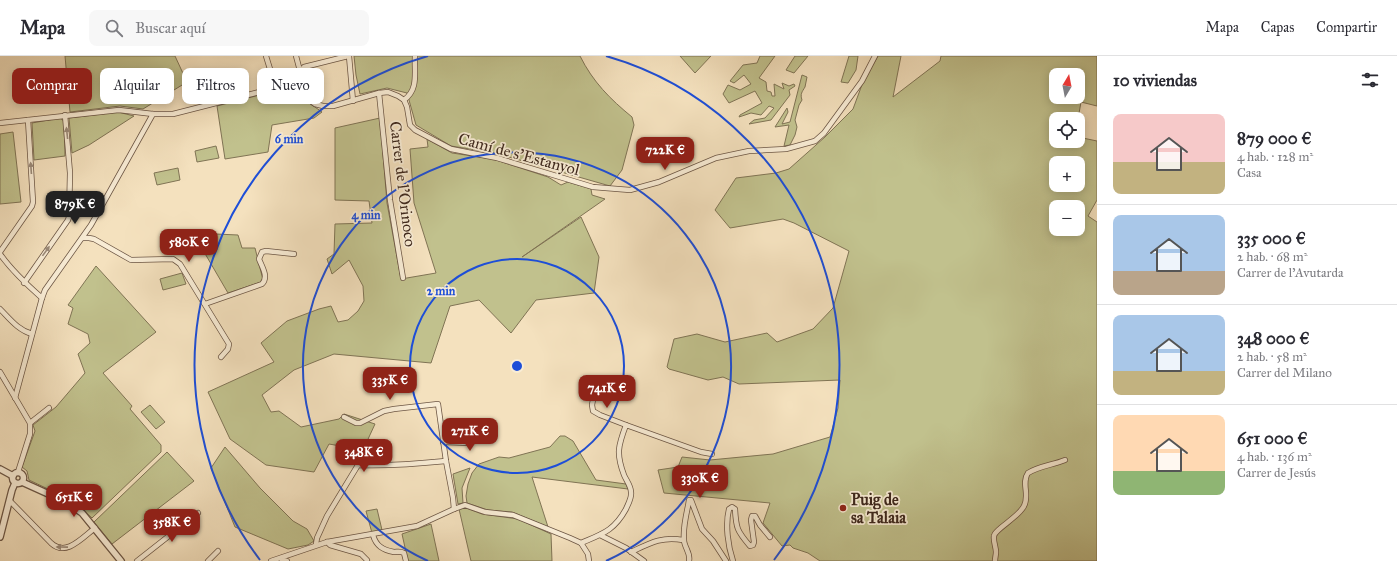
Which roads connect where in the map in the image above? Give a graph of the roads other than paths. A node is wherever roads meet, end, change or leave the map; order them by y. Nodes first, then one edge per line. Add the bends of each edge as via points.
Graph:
1 (266, 56) edge
2 (296, 56) edge
3 (348, 56) edge
4 (415, 56) edge
5 (876, 56) edge
6 (270, 68) edge
7 (299, 68) edge
8 (303, 68) edge
9 (257, 93) edge
10 (379, 93) junction
11 (404, 100) junction
12 (353, 101) junction
13 (316, 104) edge
14 (153, 114) junction
15 (65, 115) junction
16 (28, 120) junction
17 (0, 123) edge
18 (83, 238) junction
19 (0, 253) edge
20 (294, 254) dead end
21 (403, 278) dead end
22 (24, 283) junction
23 (42, 298) junction
24 (205, 304) junction
25 (0, 309) edge
26 (32, 334) junction
27 (221, 357) dead end
28 (0, 372) edge
29 (595, 389) dead end
30 (15, 398) junction
31 (50, 408) dead end
32 (344, 417) dead end
33 (479, 422) dead end
34 (30, 423) junction
35 (626, 425) junction
36 (443, 442) junction
37 (712, 454) dead end
38 (1065, 460) dead end
39 (446, 461) junction
40 (0, 469) edge
41 (18, 472) junction
42 (13, 476) junction
43 (22, 482) junction
44 (16, 483) junction
45 (10, 501) junction
46 (454, 509) junction
47 (198, 513) dead end
48 (95, 528) junction
49 (373, 535) junction
50 (600, 535) junction
51 (0, 537) edge
52 (770, 537) dead end
53 (684, 540) junction
54 (327, 542) junction
55 (581, 543) junction
56 (316, 544) junction
57 (218, 551) dead end
58 (631, 552) junction
59 (281, 558) junction
60 (367, 560) dead end
61 (120, 561) edge
62 (137, 561) edge
63 (208, 561) edge
64 (271, 561) edge
65 (287, 561) edge
66 (406, 561) edge
67 (590, 561) edge
68 (644, 561) edge
69 (689, 561) edge
70 (726, 561) edge
71 (733, 561) edge
72 (995, 561) edge

1 - 6 street
2 - 7 street
3 - 8 street
3 - 12 street
4 - 11 street via 414,89
5 - 11 street, Camí de s'Estanyol via 862,81 824,133 815,141 786,149 748,151 716,158 659,182 630,190 593,187 497,158 451,149 413,128
9 - 14 street via 173,114
10 - 11 street via 391,93
10 - 12 street
10 - 21 street, Carrer de l'Orinoco via 390,200
12 - 13 street via 333,106
14 - 15 street via 119,110
14 - 18 street
15 - 16 street
22 -> 15 street via 69,217 70,173
16 - 17 street
19 -> 16 street via 33,202
18 - 23 street via 45,290
18 - 24 street via 94,239 131,260 173,259 180,264
19 - 22 street
20 - 24 street via 262,252 259,259 266,277 265,282
22 - 23 street
23 - 26 street
24 - 27 street via 229,344
25 - 26 street via 24,332
26 - 30 street
28 - 30 street
29 - 35 street via 593,411
30 - 34 street
31 - 34 street
32 - 36 street via 360,423 384,411 438,404
33 - 36 street via 474,422 473,440 470,443
34 - 41 street via 30,434
35 - 37 street
35 - 50 street via 618,449 619,462 631,491 630,500 614,527
36 - 39 street
38 - 72 street via 1028,472 1024,480 1027,500 1024,506 1017,516 996,530
39 - 46 street
39 - 56 street via 384,466 358,465 327,516
40 - 42 street
41 - 42 street
41 - 43 street via 24,476
42 - 44 street
43 - 44 street
43 - 48 street via 74,507
44 - 45 street
48 -> 45 street via 70,547 55,547
45 - 51 street
46 - 49 street via 417,526
46 - 55 street via 465,505 485,512 513,515
47 - 62 street
48 - 61 street
49 - 54 street
49 - 66 street via 378,546 404,553
50 - 55 street
50 - 58 street
52 - 71 street via 755,516 752,516 754,542 753,546 750,546 738,531 735,509 732,507 729,509 728,524
53 - 58 street via 661,539
53 - 69 street
53 - 70 street via 691,500 702,529
54 - 56 street
54 - 60 street via 361,554
55 - 67 street
56 - 59 street
57 - 63 street
58 - 68 street
59 - 64 street
59 - 65 street

